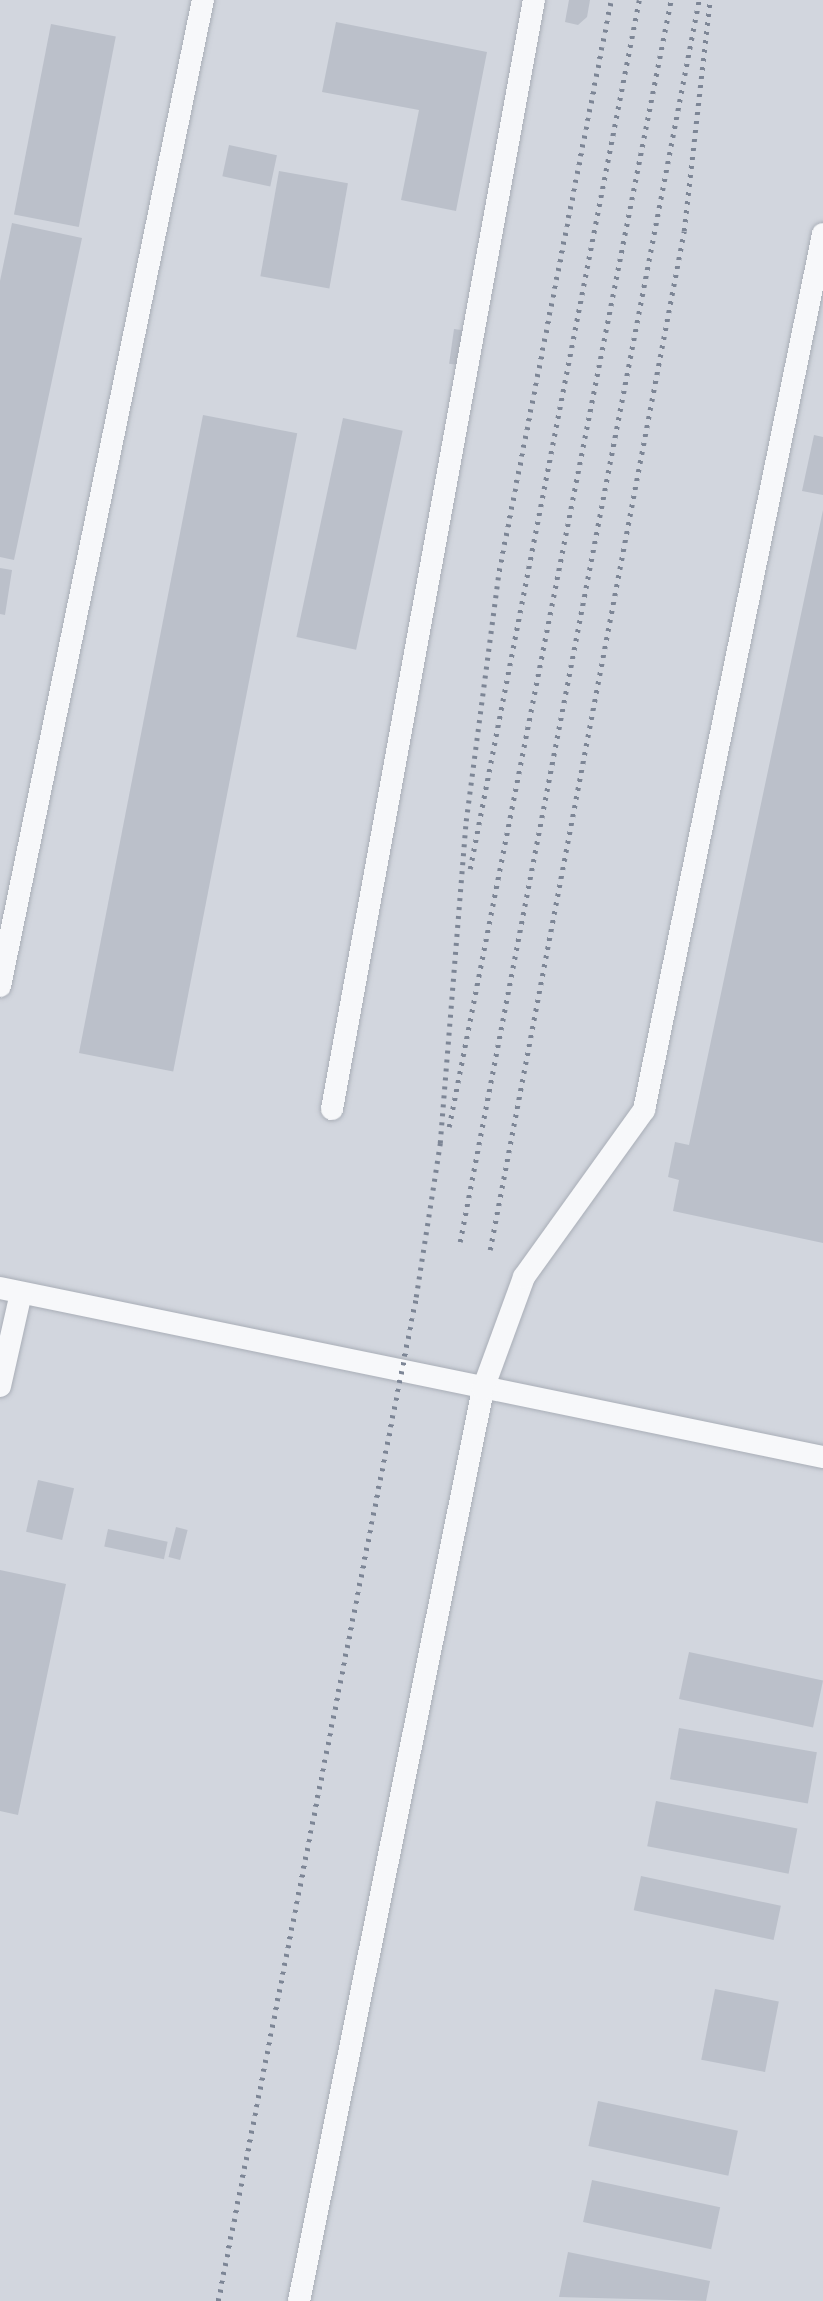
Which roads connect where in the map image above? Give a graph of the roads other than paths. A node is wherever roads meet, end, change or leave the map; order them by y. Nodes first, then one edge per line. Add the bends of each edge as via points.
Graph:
1 (203, 0) edge
2 (534, 0) edge
3 (823, 234) edge
4 (0, 986) edge
5 (332, 1109) dead end
6 (10, 1290) edge
7 (0, 1386) edge
8 (483, 1389) junction
9 (823, 1457) edge
10 (299, 2301) edge

1 - 4 lane
2 - 5 lane
3 - 8 lane via 644,1110 524,1277
6 - 7 lane
6 - 8 lane
8 - 9 lane
8 - 10 lane

